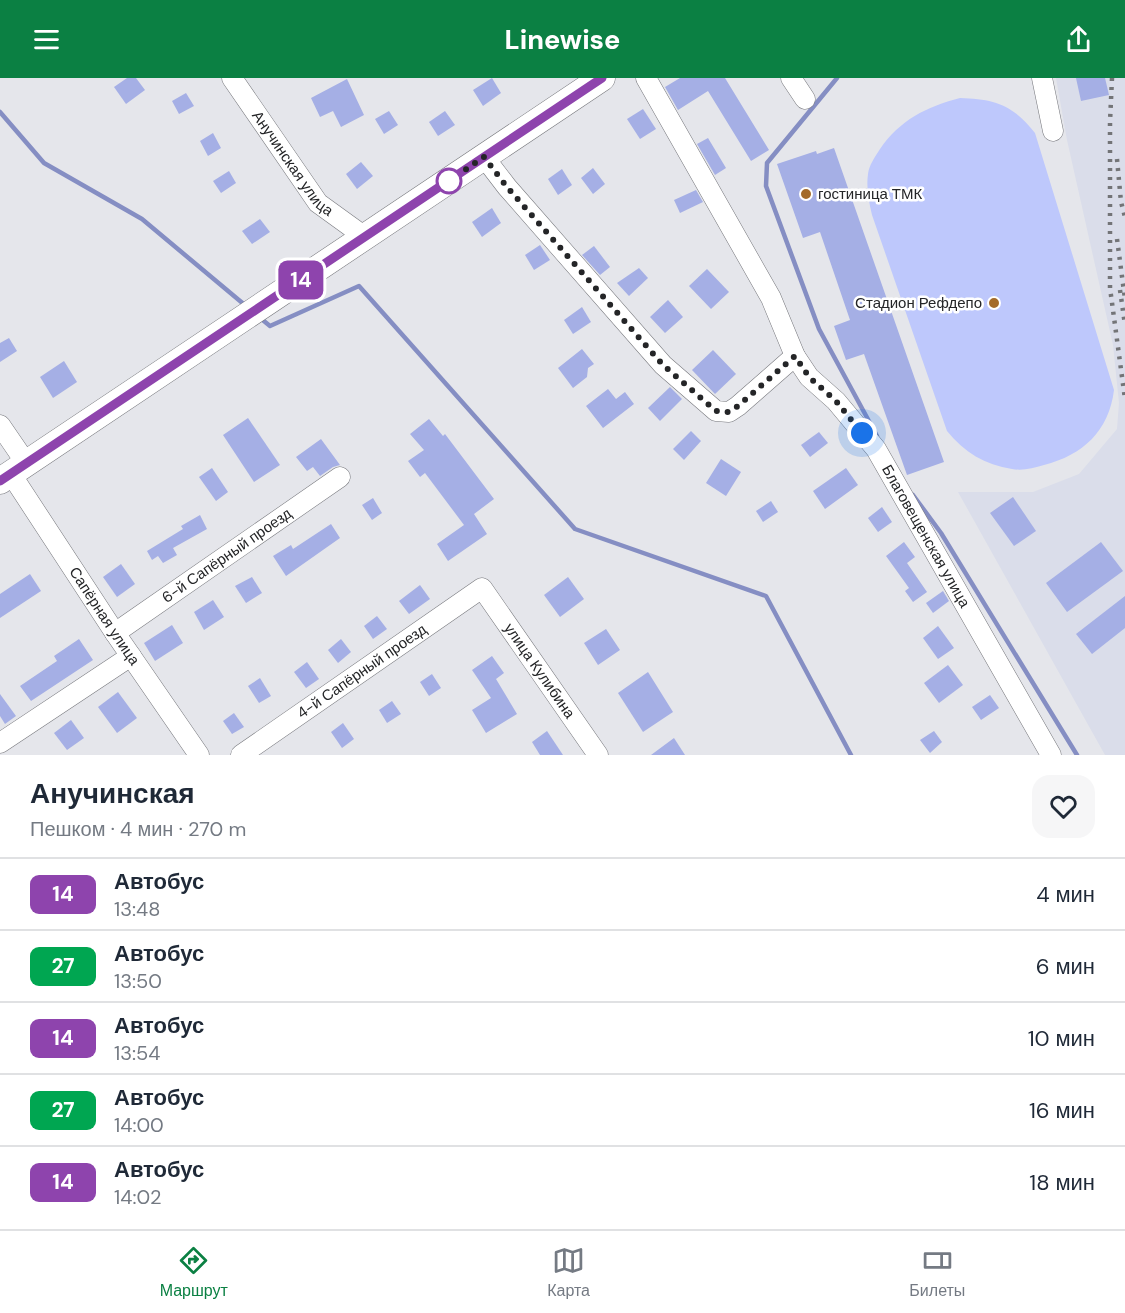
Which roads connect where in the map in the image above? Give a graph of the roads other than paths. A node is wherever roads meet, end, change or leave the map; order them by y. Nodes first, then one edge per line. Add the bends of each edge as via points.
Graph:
1 (232, 78) edge
2 (602, 78) edge
3 (646, 78) edge
4 (791, 78) edge
5 (1042, 78) edge
6 (805, 99) dead end
7 (1053, 131) dead end
8 (484, 157) junction
9 (365, 237) junction
10 (795, 356) junction
11 (0, 424) edge
12 (12, 473) edge
13 (340, 477) dead end
14 (482, 588) joint
15 (116, 633) junction
16 (131, 656) junction
17 (0, 743) edge
18 (199, 755) edge
19 (241, 755) edge
20 (597, 755) edge
21 (1051, 755) edge

1 - 9 street, Анучинская улица via 318,203
2 - 8 main road
3 - 10 street, Благовещенская улица via 771,298
4 - 6 street
5 - 7 street
8 - 9 main road
8 - 10 street via 663,365 716,411 729,412 738,406
9 - 12 main road
10 - 21 street, Благовещенская улица via 809,377 836,401 876,449
11 - 12 street, Сапёрная улица
12 - 15 street, Сапёрная улица
13 - 15 street, 6-й Сапёрный проезд
14 - 19 street, 4-й Сапёрный проезд
14 - 20 street, улица Кулибина
15 - 16 street, Сапёрная улица
16 - 17 street
16 - 18 street, Сапёрная улица

